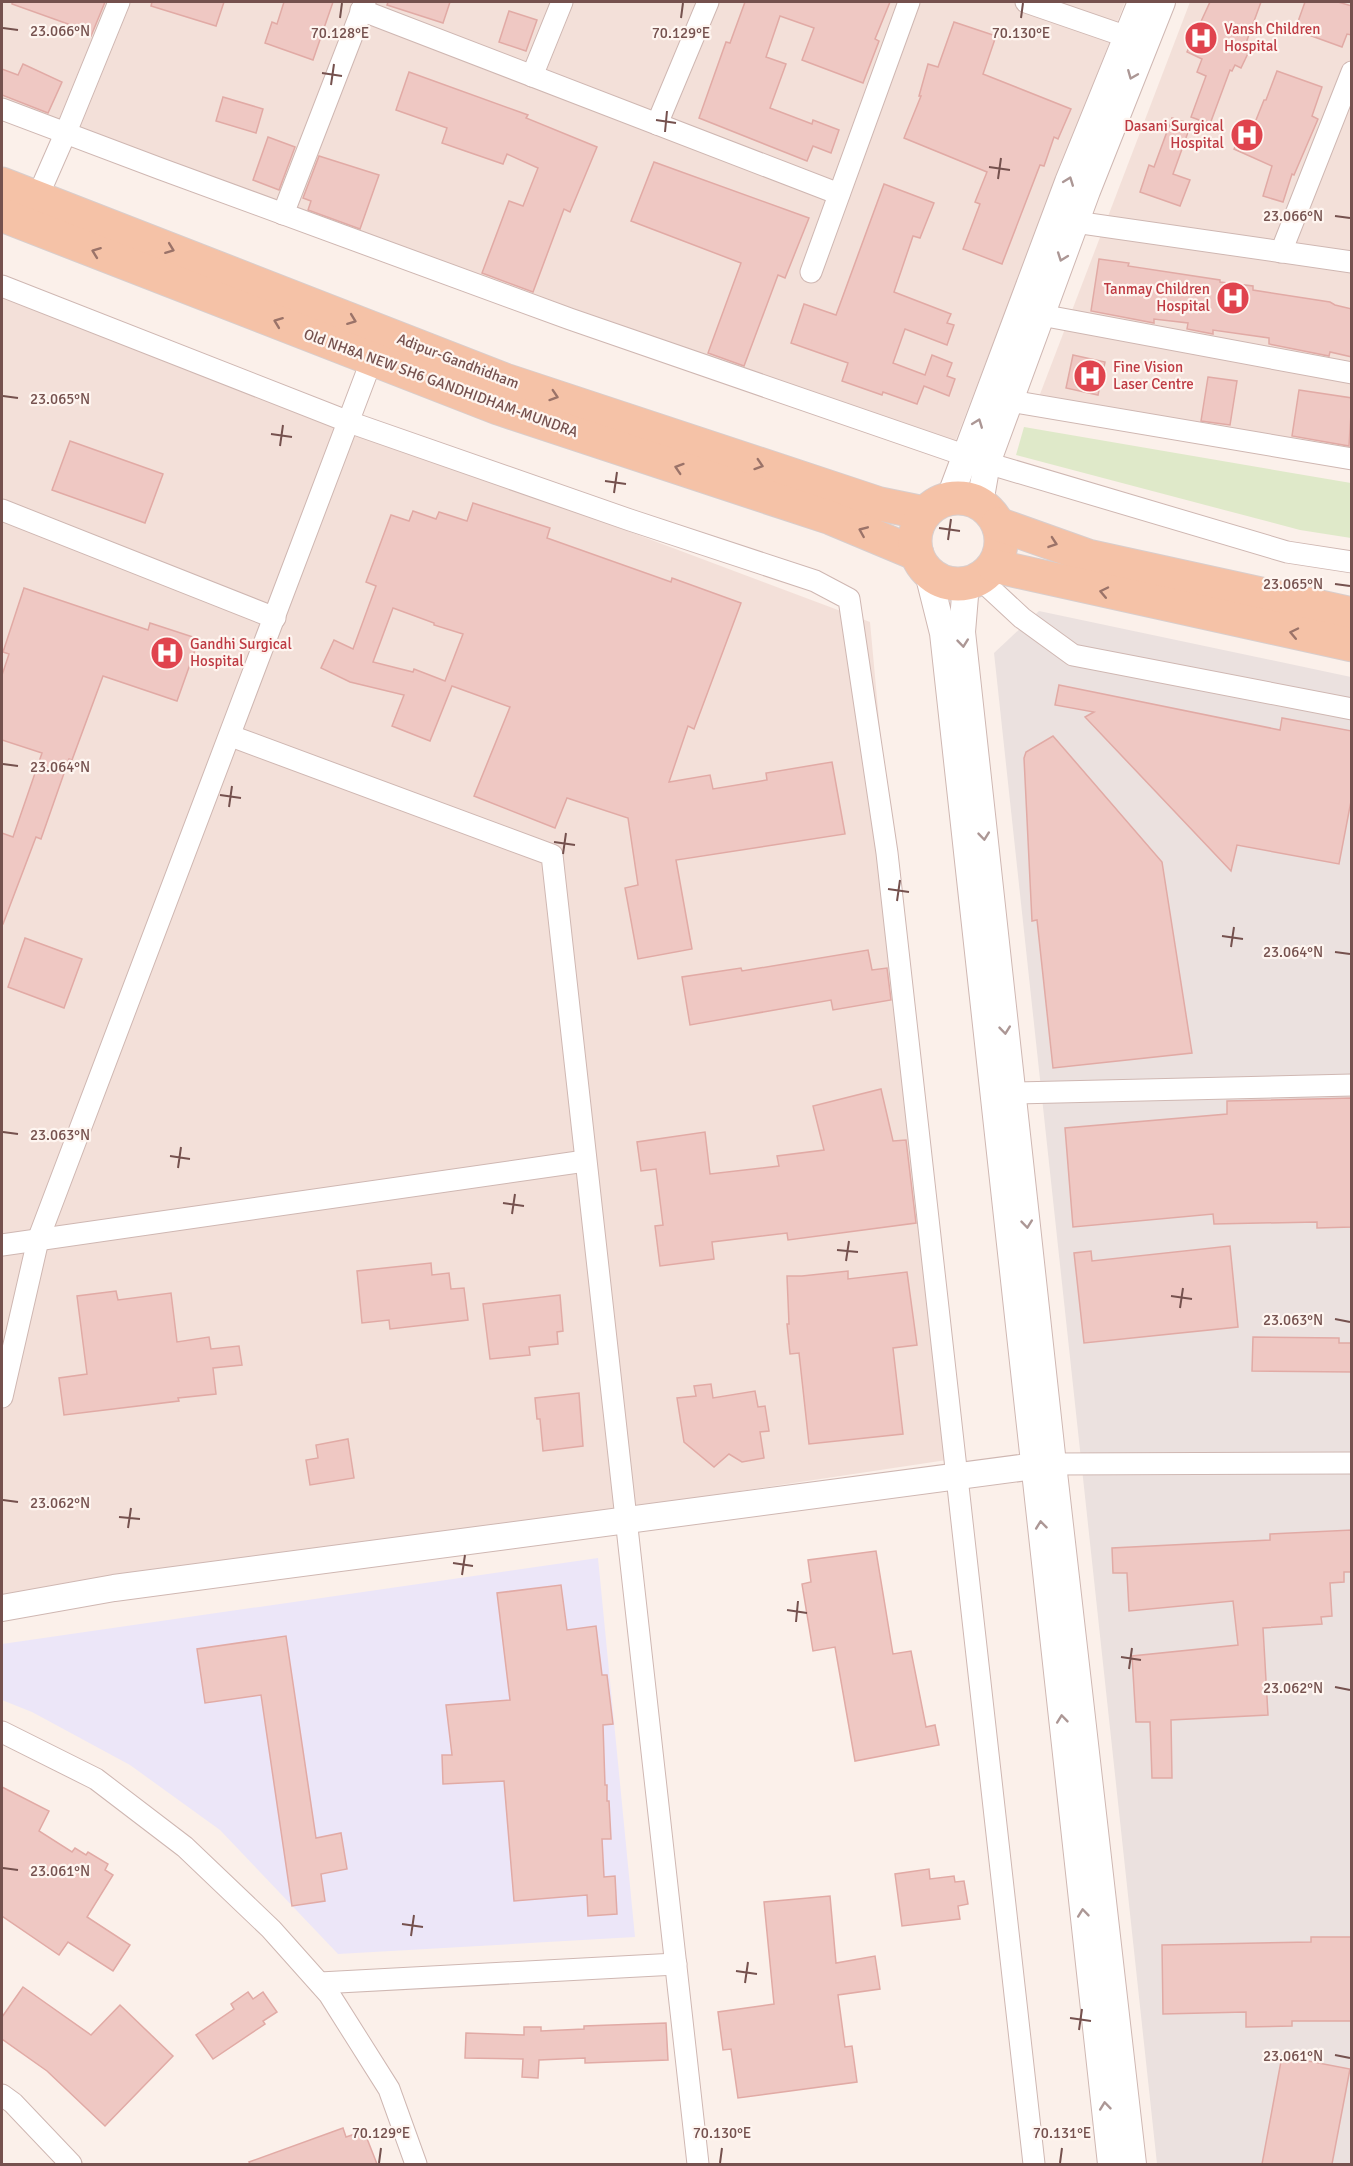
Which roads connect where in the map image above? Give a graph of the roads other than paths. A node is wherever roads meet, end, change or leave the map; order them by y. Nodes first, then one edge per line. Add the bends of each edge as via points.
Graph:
1 (119, 2) edge
2 (562, 2) edge
3 (708, 2) edge
4 (909, 2) edge
5 (1026, 2) edge
6 (1141, 2) edge
7 (1162, 2) edge
8 (363, 6) edge
9 (1136, 40) junction
10 (1352, 72) edge
11 (532, 76) junction
12 (2, 109) edge
13 (657, 123) junction
14 (66, 132) junction
15 (2, 184) edge
16 (839, 194) junction
17 (37, 198) junction
18 (283, 214) junction
19 (2, 215) edge
20 (1076, 222) junction
21 (1281, 252) junction
22 (1352, 262) edge
23 (811, 273) dead end
24 (2, 286) edge
25 (1041, 315) junction
26 (372, 359) junction
27 (1352, 373) edge
28 (1010, 401) junction
29 (349, 422) junction
30 (977, 459) junction
31 (1352, 459) edge
32 (963, 509) junction
33 (2, 510) edge
34 (1352, 562) edge
35 (923, 564) junction
36 (980, 576) junction
37 (1352, 614) edge
38 (275, 618) junction
39 (1352, 645) edge
40 (1352, 709) edge
41 (231, 736) junction
42 (1352, 1085) edge
43 (1012, 1093) junction
44 (585, 1161) junction
45 (38, 1240) junction
46 (2, 1245) edge
47 (2, 1397) edge
48 (1352, 1463) edge
49 (1044, 1465) junction
50 (955, 1477) junction
51 (628, 1520) junction
52 (2, 1608) edge
53 (2, 1732) edge
54 (676, 1964) junction
55 (320, 1983) junction
56 (2, 2095) edge
57 (71, 2164) edge
58 (416, 2164) edge
59 (698, 2164) edge
60 (1034, 2164) edge
61 (1111, 2164) edge
62 (1133, 2164) edge

1 - 14 street
2 - 11 street
3 - 13 street
4 - 16 street
5 - 9 street
6 - 9 street
7 - 9 street
8 - 11 street
8 - 18 street
9 -> 20 street
30 -> 9 street via 1068,182
10 - 21 street
11 - 13 street
12 - 14 street
13 - 16 street
14 - 17 street
14 - 18 street
15 - 17 main road, Adipur-Gandhidham
16 - 23 street
17 -> 32 main road, Adipur-Gandhidham via 505,380 880,504
18 - 30 street via 559,315
26 -> 19 main road, Old NH8A NEW SH6 GANDHIDHAM-MUNDRA
20 - 21 street
20 -> 25 street
21 - 22 street
24 - 29 street
25 - 27 street
25 - 28 street
26 - 29 street
35 -> 26 main road, Old NH8A NEW SH6 GANDHIDHAM-MUNDRA via 831,518 498,408
28 - 30 street
28 - 31 street
29 - 38 street
29 - 50 street via 815,581 849,599 887,853
30 - 32 street
30 - 34 street via 1287,552
32 - 35 main road via 915,530 914,545
32 - 36 main road via 1002,536 1001,552
32 -> 37 main road, Adipur-Gandhidham via 1088,556
33 - 38 street
35 - 36 main road via 947,583
35 - 49 street via 943,633
39 -> 36 main road via 1087,588
36 - 40 street via 1022,618 1073,655
36 -> 43 street via 962,632
38 - 41 street
41 - 44 street via 552,855
41 - 45 street
42 - 43 street
43 -> 49 street
44 - 45 street
44 - 51 street
45 - 46 street
45 - 47 street
48 - 49 street
49 - 50 street
61 -> 49 street
49 - 62 street
50 - 51 street
50 - 60 street
51 - 52 street via 126,1586
51 - 54 street
53 - 55 street via 96,1779 185,1847 271,1929
54 - 55 street
54 - 59 street
55 - 58 street via 389,2089
56 - 57 street

